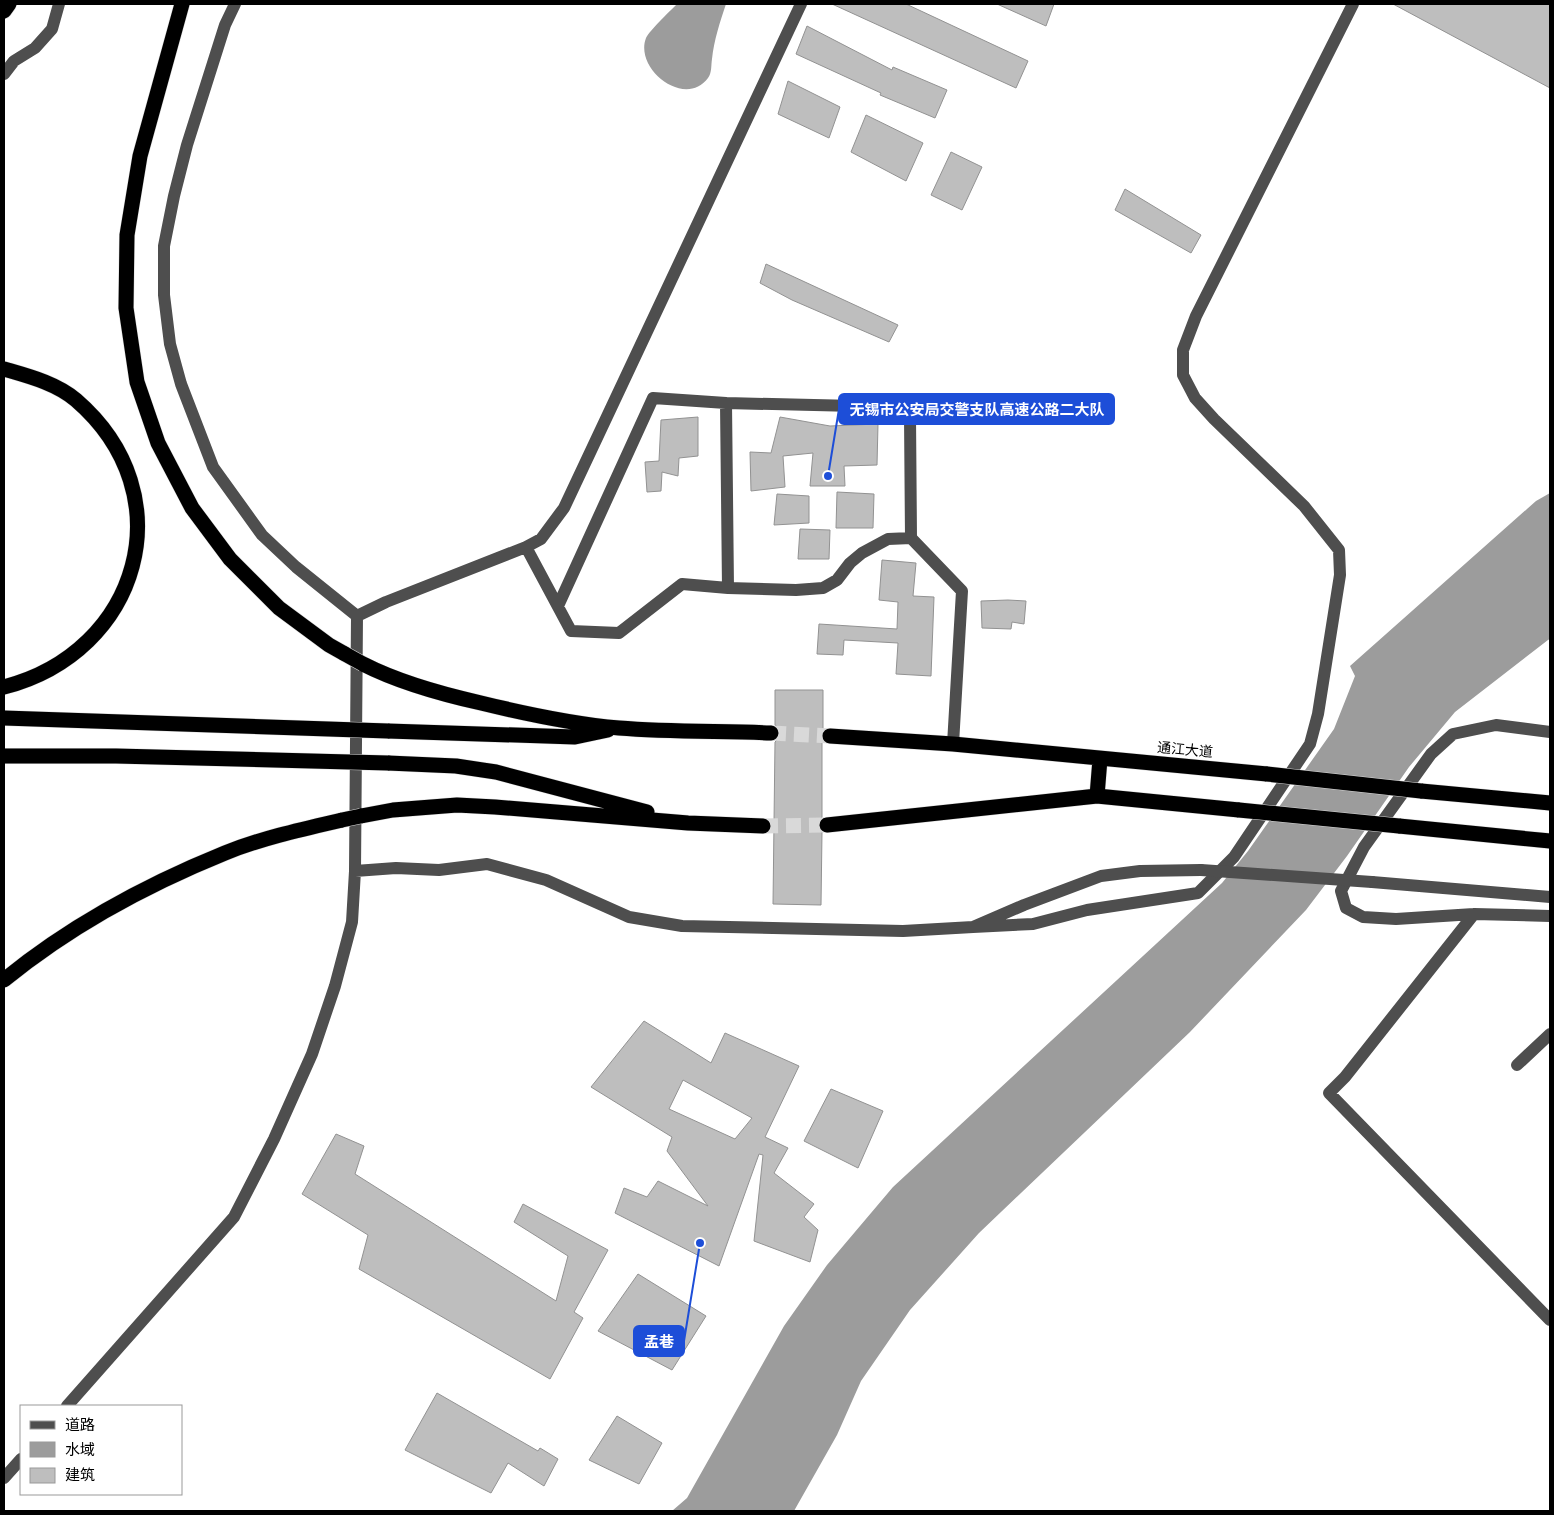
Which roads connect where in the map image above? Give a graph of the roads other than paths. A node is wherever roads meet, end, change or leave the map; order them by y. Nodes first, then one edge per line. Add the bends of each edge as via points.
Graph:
1 (9, 4) edge
2 (59, 4) edge
3 (182, 4) edge
4 (235, 4) edge
5 (801, 4) edge
6 (1353, 4) edge
7 (4, 11) edge
8 (4, 74) edge
9 (4, 369) edge
10 (726, 403) junction
11 (911, 538) junction
12 (526, 547) junction
13 (728, 588) junction
14 (558, 606) junction
15 (357, 616) junction
16 (4, 688) edge
17 (4, 718) edge
18 (619, 728) junction
19 (1550, 732) edge
20 (770, 733) tunnel mouth
21 (830, 736) tunnel mouth
22 (953, 744) junction
23 (4, 756) edge
24 (1100, 759) junction
25 (1096, 796) junction
26 (1550, 803) edge
27 (688, 823) junction
28 (827, 825) tunnel mouth
29 (763, 826) tunnel mouth
30 (1550, 841) edge
31 (355, 872) junction
32 (1550, 897) edge
33 (1474, 914) junction
34 (1550, 916) edge
35 (973, 927) junction
36 (4, 980) edge
37 (1550, 1034) edge
38 (1517, 1065) dead end
39 (1550, 1320) edge
40 (68, 1405) edge
41 (20, 1459) edge
42 (4, 1478) edge

1 - 7 highway
2 - 8 street via 52,29 35,48 14,61
3 - 18 highway, bridge via 140,156 127,235 126,308 138,382 158,443 192,508 230,559 279,608 329,645 363,664 418,687 464,700
4 - 15 street via 225,25 187,145 164,246 164,294 170,344 181,384 212,467 262,535
5 - 12 street via 564,508 541,539
6 - 35 street via 1196,316 1183,350 1183,376 1195,398 1304,506 1339,550 1340,575 1318,714 1310,744 1234,857 1198,893 1087,910 1032,924
9 - 16 highway via 48,383 75,400 102,427 122,458 131,482 137,521 137,544 123,592 93,637 72,656 46,672
10 - 11 street via 897,407 910,416
10 - 13 street
10 - 14 street via 653,398
11 - 13 street via 888,539 862,553 837,580 823,588
11 - 22 street via 962,591
12 - 14 street
12 - 15 street
13 - 14 street via 682,584 619,633 571,631
15 - 31 street
17 - 18 highway, bridge via 575,737
18 - 20 highway
19 - 33 street via 1496,725 1453,734 1431,754 1364,847 1341,891 1346,908 1363,917 1396,919
21 - 22 highway, 通江大道
22 - 24 highway, 通江大道
23 - 27 highway, bridge via 456,766 496,772
24 - 25 highway
24 - 26 highway, 通江大道, bridge
25 - 28 highway
25 - 30 highway, bridge
27 - 29 highway
27 - 36 highway, bridge via 457,805 392,810 342,820 226,853 158,883 86,921
31 - 35 street via 396,868 439,870 487,864 546,880 629,917 682,926 903,931
31 - 40 street via 352,922 312,1054 234,1217
32 - 35 street, bridge via 1201,870 1140,871 1102,876
33 - 34 street
33 - 39 street via 1329,1093
37 - 38 street
41 - 42 street

